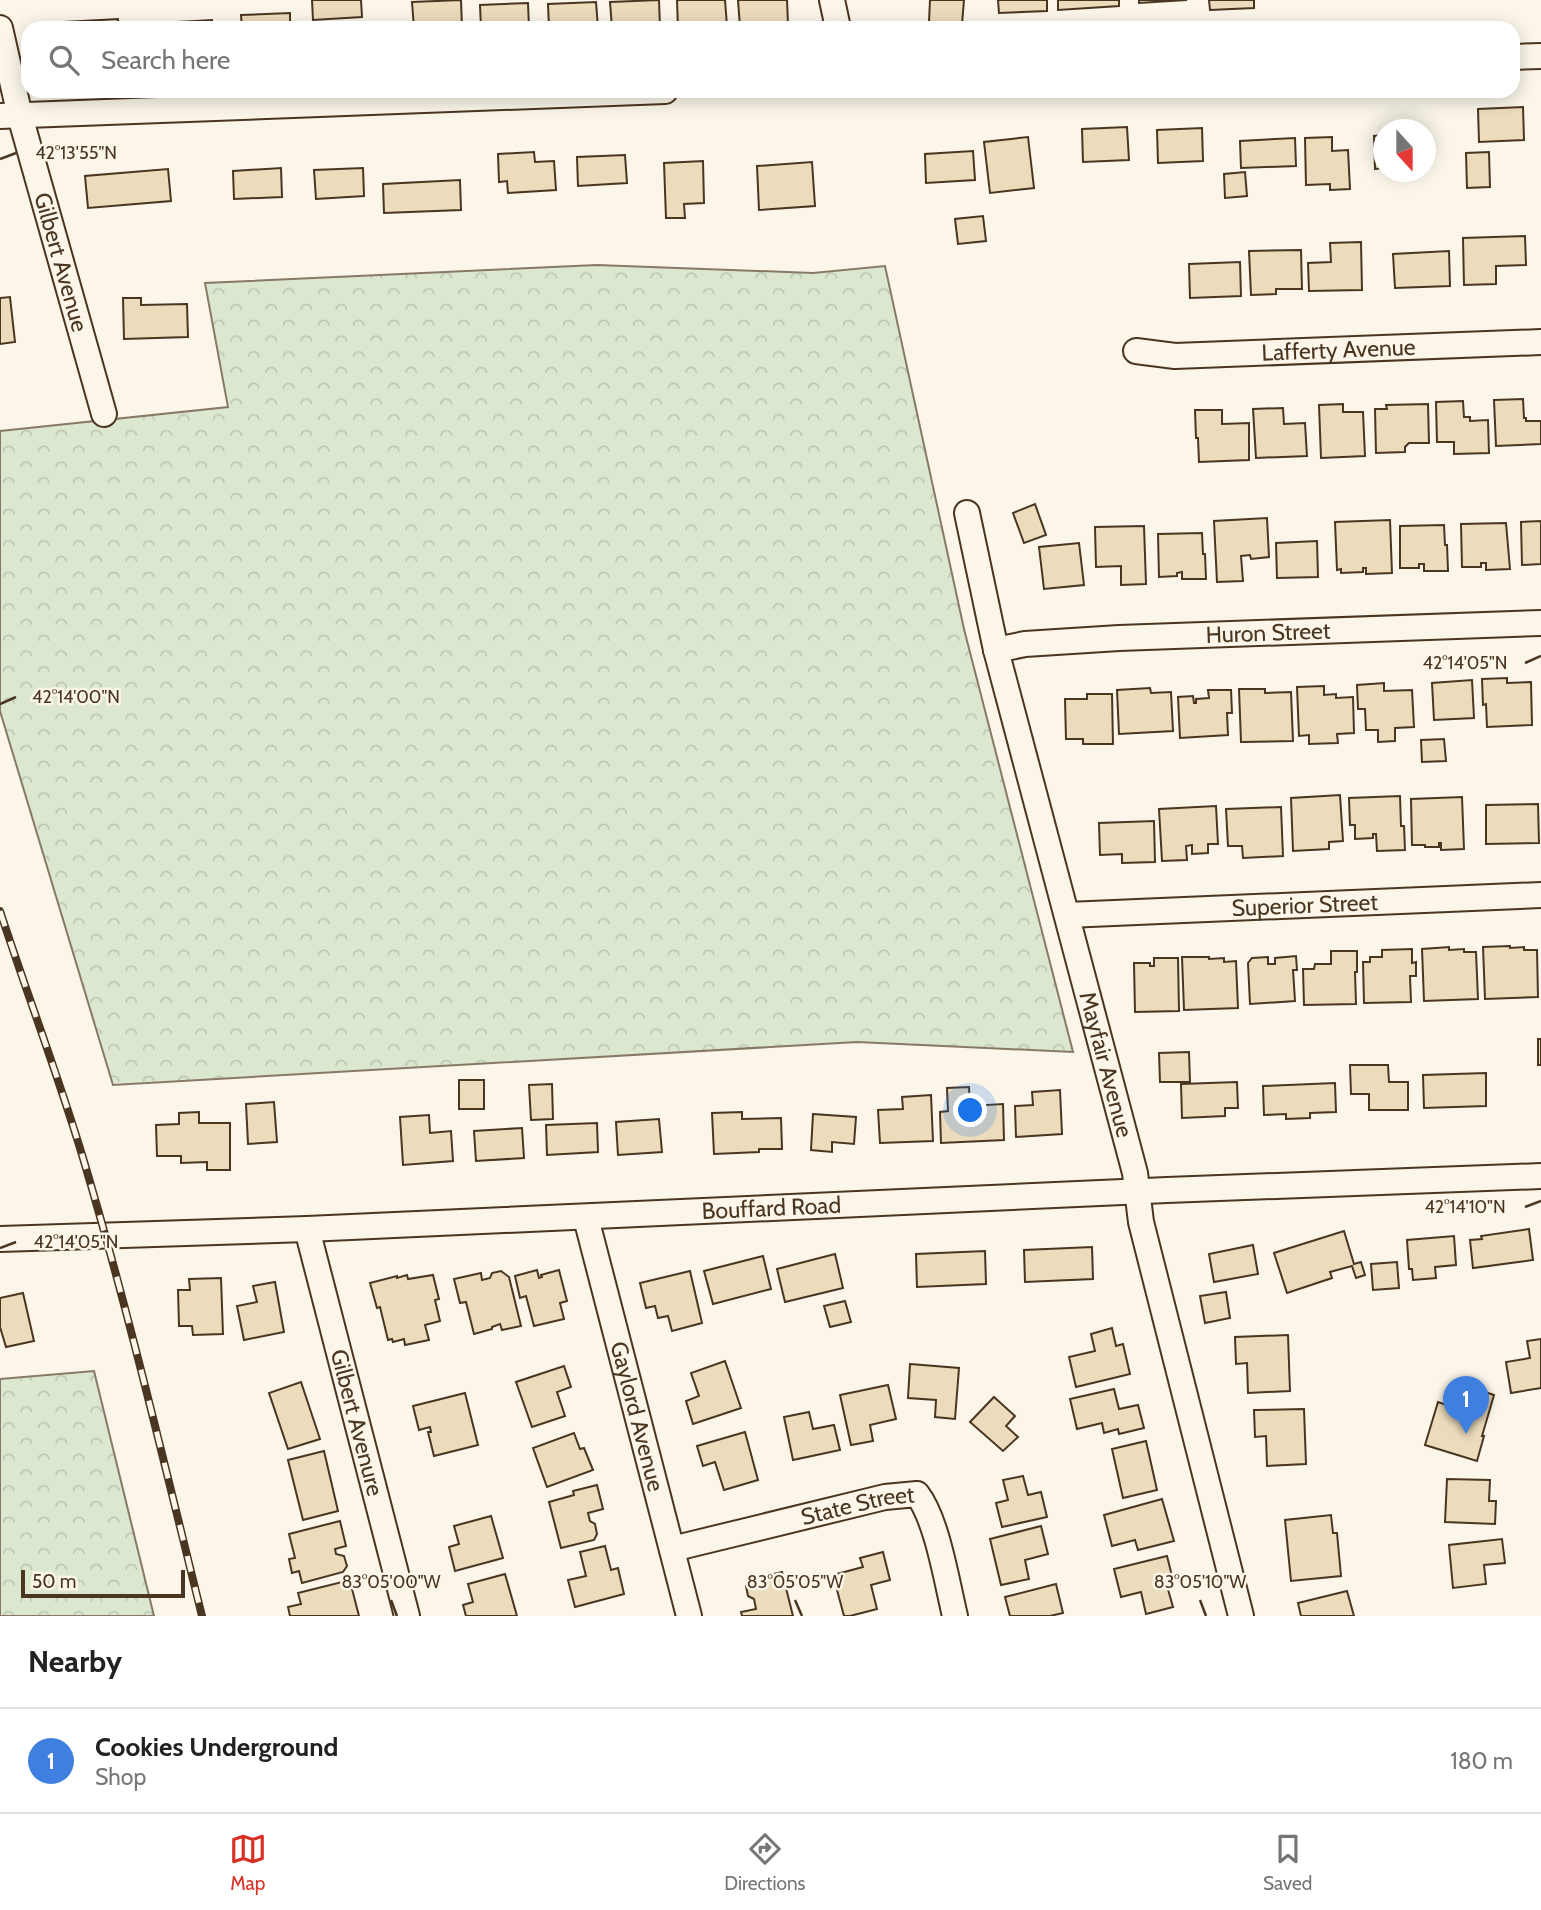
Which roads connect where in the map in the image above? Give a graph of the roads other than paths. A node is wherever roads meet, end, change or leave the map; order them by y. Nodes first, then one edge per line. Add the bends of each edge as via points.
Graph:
1 (832, 0) edge
2 (836, 21) edge
3 (0, 27) edge
4 (1541, 56) edge
5 (1520, 57) edge
6 (482, 98) edge
7 (10, 116) edge
8 (1541, 342) edge
9 (1136, 351) dead end
10 (104, 414) dead end
11 (967, 513) dead end
12 (1541, 623) edge
13 (996, 650) junction
14 (1541, 895) edge
15 (1067, 915) junction
16 (1541, 1176) edge
17 (1137, 1192) junction
18 (586, 1218) junction
19 (307, 1229) junction
20 (0, 1239) edge
21 (672, 1549) junction
22 (407, 1616) edge
23 (688, 1616) edge
24 (955, 1616) edge
25 (1241, 1616) edge

1 - 2 street
3 - 7 street, Gilbert Avenue
4 - 5 street
6 - 7 street
7 - 10 street, Gilbert Avenue
8 - 9 street, Lafferty Avenue via 1175,356
11 - 13 street, Mayfair Avenue
12 - 13 street, Huron Street via 1119,638
13 - 15 street, Mayfair Avenue
14 - 15 street, Superior Street
15 - 17 street, Mayfair Avenue
16 - 17 street, Bouffard Road
17 - 18 street, Bouffard Road
17 - 25 street, Mayfair Avenue
18 - 19 street, Bouffard Road
18 - 21 street, Gaylord Avenue
19 - 20 street, Bouffard Road
19 - 22 street, Gilbert Avenure
21 - 23 street, Gaylord Avenue
21 - 24 street, State Street via 885,1497 917,1494 932,1526

